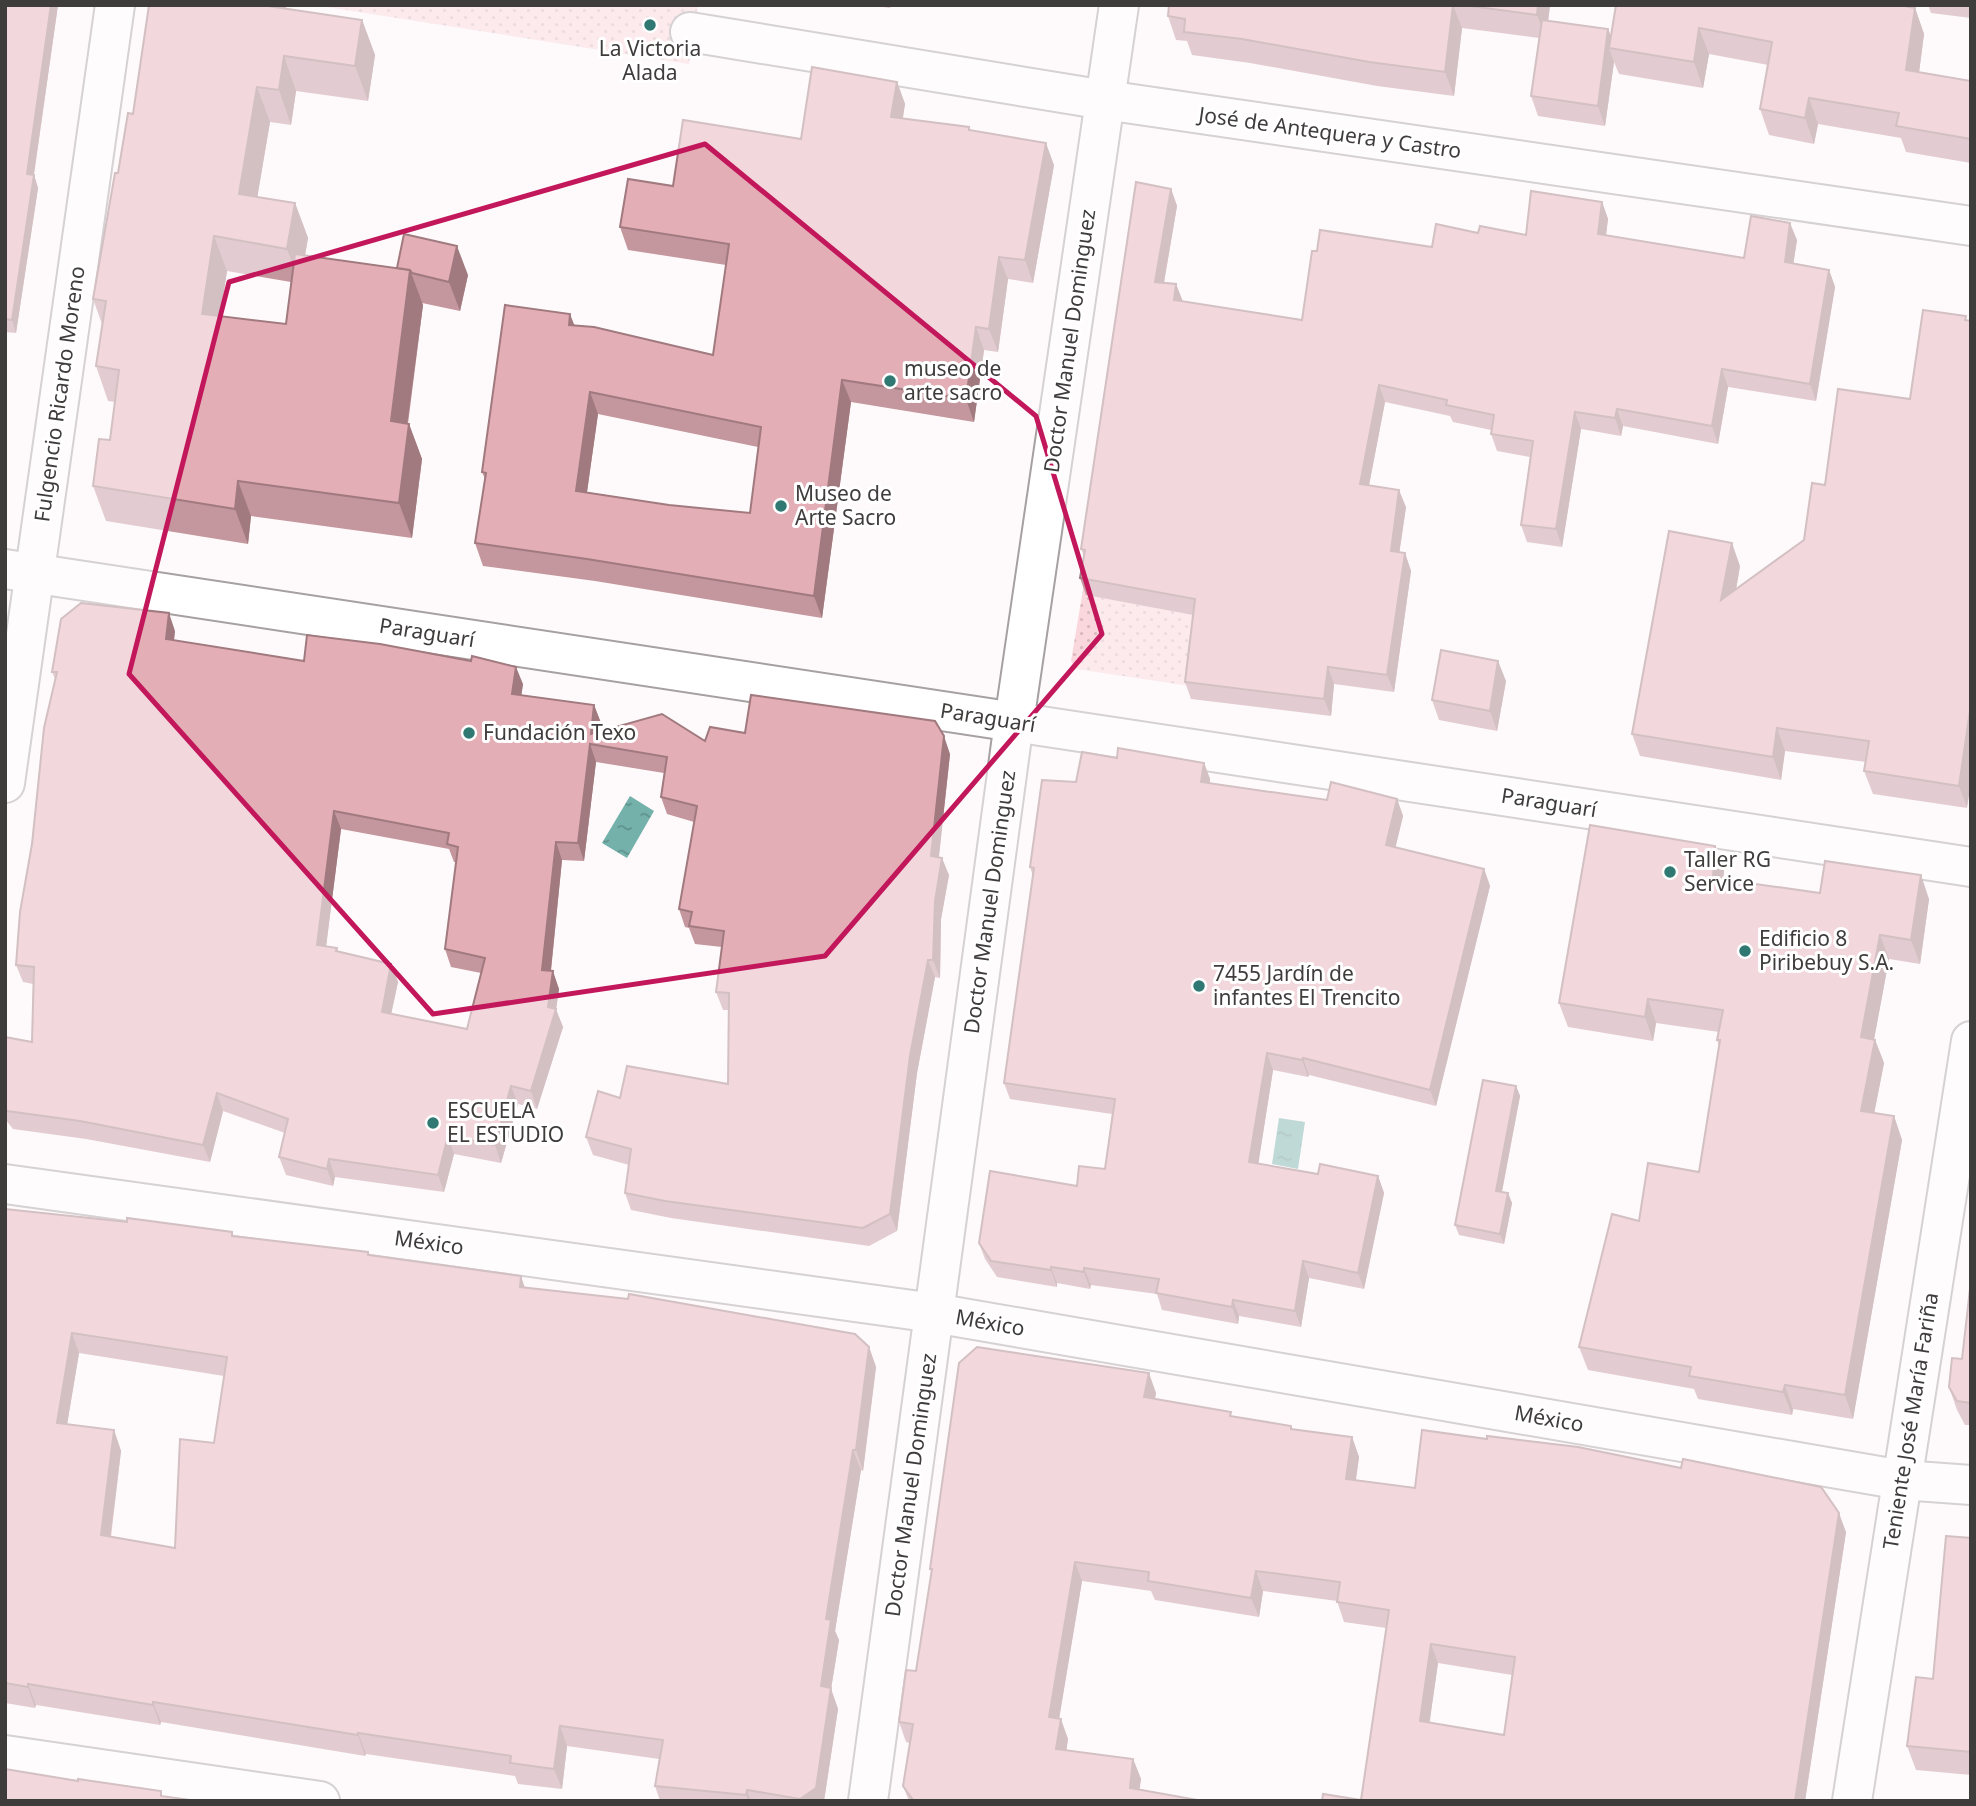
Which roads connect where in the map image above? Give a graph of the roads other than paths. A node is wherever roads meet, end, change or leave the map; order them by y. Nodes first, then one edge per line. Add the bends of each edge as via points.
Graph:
1 (115, 5) edge
2 (1119, 5) edge
3 (690, 32) dead end
4 (1105, 100) junction
5 (1971, 226) edge
6 (20, 572) edge
7 (1014, 722) junction
8 (5, 783) edge
9 (1971, 867) edge
10 (1971, 1041) edge
11 (5, 1184) edge
12 (934, 1314) junction
13 (1902, 1480) junction
14 (1971, 1485) edge
15 (5, 1755) edge
16 (320, 1801) edge
17 (868, 1801) edge
18 (1852, 1801) edge

1 - 6 street, Fulgencio Ricardo Moreno
2 - 4 street, Doctor Manuel Dominguez
3 - 4 street, José de Antequera y Castro
4 - 5 street, José de Antequera y Castro
4 - 7 street, Doctor Manuel Dominguez
6 - 7 street, Paraguarí
6 - 8 street, Fulgencio Ricardo Moreno
7 - 9 street, Paraguarí
7 - 12 street, Doctor Manuel Dominguez
10 - 13 street, Teniente José María Fariña
11 - 12 street, México
12 - 13 street, México
12 - 17 street, Doctor Manuel Dominguez
13 - 14 street, México
13 - 18 street, Teniente José María Fariña
15 - 16 street

